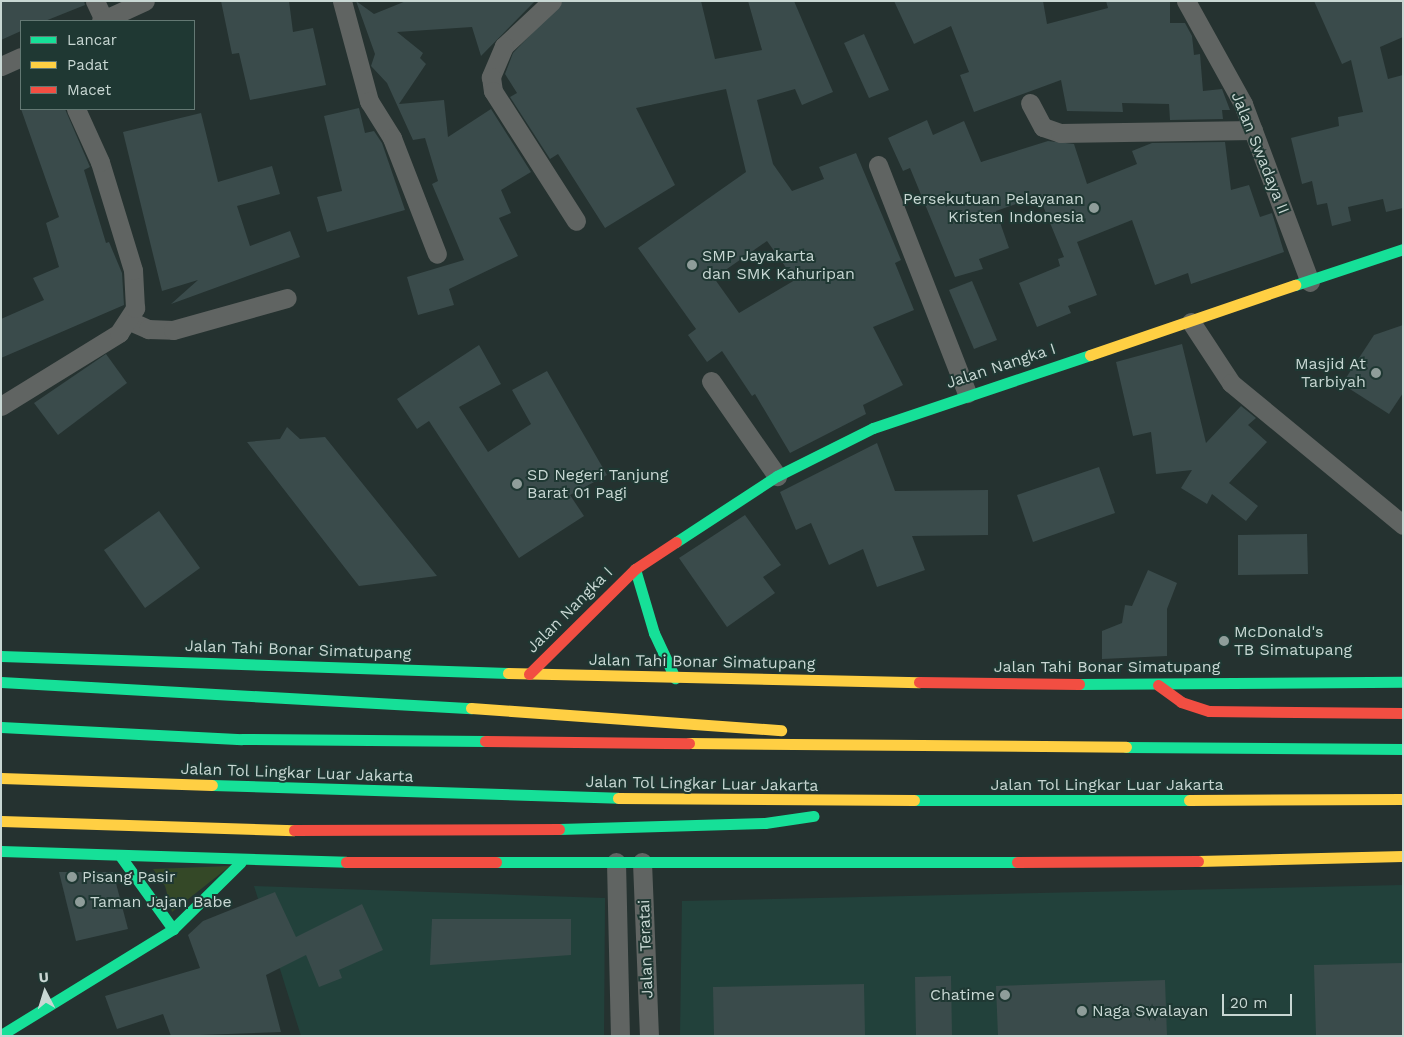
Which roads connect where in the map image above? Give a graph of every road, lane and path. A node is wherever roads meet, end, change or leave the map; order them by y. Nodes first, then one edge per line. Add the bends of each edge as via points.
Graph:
1 (96, 1) edge
2 (145, 1) edge
3 (342, 1) edge
4 (552, 1) edge
5 (1186, 1) edge
6 (102, 20) edge
7 (20, 57) edge
8 (1, 66) edge
9 (1030, 103) dead end
10 (76, 110) edge
11 (1253, 130) junction
12 (878, 165) dead end
13 (576, 221) dead end
14 (1403, 249) edge
15 (437, 254) dead end
16 (1310, 282) junction
17 (287, 298) dead end
18 (130, 321) junction
19 (1191, 322) junction
20 (711, 381) dead end
21 (967, 393) junction
22 (1, 406) edge
23 (777, 476) junction
24 (1403, 525) edge
25 (634, 569) junction
26 (1, 656) edge
27 (529, 674) junction
28 (675, 678) junction
29 (1, 682) edge
30 (1403, 682) edge
31 (1158, 685) junction
32 (1403, 713) edge
33 (1, 727) edge
34 (911, 748) junction
35 (1403, 749) edge
36 (1, 778) edge
37 (1403, 799) edge
38 (911, 803) junction
39 (1, 822) edge
40 (1, 851) edge
41 (1403, 856) edge
42 (121, 858) junction
43 (241, 862) junction
44 (616, 862) junction
45 (642, 862) junction
46 (173, 930) junction
47 (1, 1034) edge
48 (620, 1036) edge
49 (649, 1036) edge

1 - 6 street
2 - 6 street
3 - 15 street via 369,101 392,138
4 - 13 street via 504,46 491,77 493,91
5 - 11 street, Jalan Swadaya II
7 - 8 street
9 - 11 street via 1043,127 1060,133
10 - 18 street via 100,162 132,270 135,308
11 - 16 street, Jalan Swadaya II
12 - 21 street
14 - 16 main road, Jalan Nangka I
16 - 19 main road, Jalan Nangka I
17 - 18 street via 173,330 148,329
18 - 22 street via 119,333
19 - 21 main road, Jalan Nangka I
19 - 24 street via 1231,383
20 - 23 street
21 - 23 main road, Jalan Nangka I via 873,428
23 - 25 main road, Jalan Nangka I
25 - 27 main road, Jalan Nangka I
25 - 28 main road, Jalan Nangka I via 654,633
26 - 27 main road, Jalan Tahi Bonar Simatupang
27 - 28 main road, Jalan Tahi Bonar Simatupang
28 - 31 main road, Jalan Tahi Bonar Simatupang
29 - 34 main road via 694,721
30 - 31 main road, Jalan Tahi Bonar Simatupang
31 - 32 main road via 1181,702 1209,711
33 - 34 main road, Jalan Tol Lingkar Luar Jakarta via 242,739
34 - 35 main road, Jalan Tol Lingkar Luar Jakarta
36 - 38 main road, Jalan Tol Lingkar Luar Jakarta via 270,790
37 - 38 main road, Jalan Tol Lingkar Luar Jakarta
38 - 39 main road via 765,823 562,829 297,830
40 - 42 main road
41 - 45 main road via 1168,862
42 - 43 main road
42 - 46 main road
43 - 44 main road
43 - 46 main road
44 - 45 main road
44 - 48 street, Jalan Teratai
45 - 49 street, Jalan Teratai
46 - 47 main road

